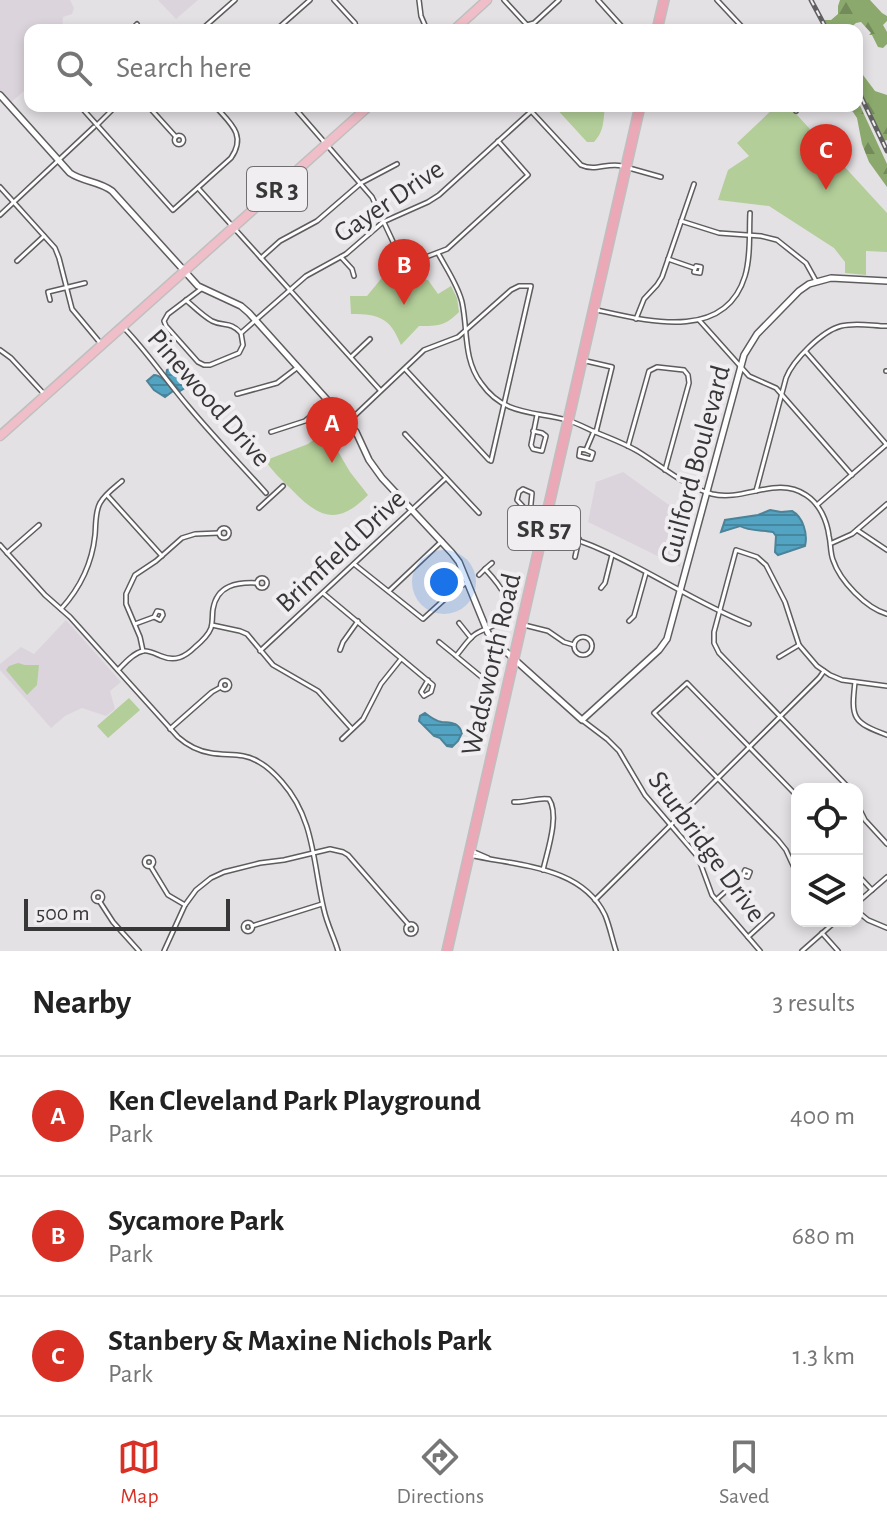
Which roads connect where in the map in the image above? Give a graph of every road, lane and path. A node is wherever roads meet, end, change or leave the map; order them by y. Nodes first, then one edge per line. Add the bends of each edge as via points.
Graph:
1 (235, 0) edge
2 (310, 0) edge
3 (334, 0) edge
4 (419, 0) edge
5 (487, 0) edge
6 (504, 0) edge
7 (559, 0) edge
8 (598, 0) edge
9 (664, 0) edge
10 (717, 0) edge
11 (208, 24) edge
12 (283, 24) edge
13 (355, 24) edge
14 (424, 24) edge
15 (461, 24) edge
16 (525, 24) edge
17 (527, 24) edge
18 (620, 24) edge
19 (658, 24) edge
20 (739, 24) edge
21 (0, 95) edge
22 (85, 112) edge
23 (110, 112) edge
24 (153, 112) edge
25 (220, 112) edge
26 (298, 112) edge
27 (362, 112) edge
28 (530, 112) edge
29 (532, 112) edge
30 (639, 112) edge
31 (96, 126) junction
32 (176, 137) dead end
33 (498, 141) junction
34 (327, 144) junction
35 (58, 160) junction
36 (397, 164) dead end
37 (626, 167) junction
38 (661, 177) dead end
39 (361, 183) junction
40 (694, 184) dead end
41 (0, 187) edge
42 (198, 188) junction
43 (13, 202) junction
44 (750, 213) dead end
45 (0, 215) edge
46 (681, 221) junction
47 (383, 222) junction
48 (233, 227) junction
49 (749, 235) junction
50 (44, 236) junction
51 (438, 253) junction
52 (341, 257) junction
53 (261, 258) junction
54 (668, 259) junction
55 (17, 261) dead end
56 (694, 268) dead end
57 (184, 271) junction
58 (354, 276) dead end
59 (816, 281) junction
60 (887, 281) edge
61 (85, 283) dead end
62 (66, 287) junction
63 (201, 288) junction
64 (290, 290) junction
65 (50, 300) dead end
66 (186, 300) junction
67 (594, 309) junction
68 (636, 319) junction
69 (699, 320) junction
70 (256, 321) junction
71 (887, 326) edge
72 (122, 327) junction
73 (465, 330) junction
74 (241, 333) junction
75 (370, 339) dead end
76 (102, 345) junction
77 (0, 350) edge
78 (806, 352) junction
79 (351, 357) junction
80 (582, 360) junction
81 (298, 367) junction
82 (741, 367) junction
83 (405, 369) junction
84 (381, 391) junction
85 (237, 394) dead end
86 (45, 395) junction
87 (782, 395) junction
88 (328, 401) junction
89 (504, 404) junction
90 (537, 415) junction
91 (568, 420) junction
92 (348, 422) junction
93 (533, 431) junction
94 (271, 432) dead end
95 (595, 432) junction
96 (405, 434) dead end
97 (0, 436) edge
98 (887, 445) edge
99 (628, 446) junction
100 (586, 450) dead end
101 (665, 470) junction
102 (852, 475) junction
103 (446, 478) junction
104 (122, 481) dead end
105 (283, 486) dead end
106 (756, 491) junction
107 (266, 493) junction
108 (707, 493) junction
109 (107, 495) junction
110 (272, 496) junction
111 (268, 500) junction
112 (887, 504) edge
113 (817, 505) junction
114 (259, 508) dead end
115 (412, 510) junction
116 (479, 513) dead end
117 (530, 514) junction
118 (39, 525) dead end
119 (544, 525) junction
120 (857, 530) junction
121 (219, 533) dead end
122 (579, 539) junction
123 (442, 541) junction
124 (830, 543) junction
125 (0, 545) edge
126 (887, 550) edge
127 (7, 553) junction
128 (612, 555) junction
129 (162, 556) junction
130 (575, 557) dead end
131 (492, 563) dead end
132 (354, 564) junction
133 (485, 569) junction
134 (646, 573) junction
135 (479, 575) dead end
136 (468, 582) junction
137 (257, 583) dead end
138 (601, 588) dead end
139 (388, 591) junction
140 (681, 592) junction
141 (323, 593) junction
142 (61, 609) junction
143 (719, 612) junction
144 (887, 614) edge
145 (154, 617) dead end
146 (358, 621) junction
147 (629, 621) dead end
148 (459, 623) dead end
149 (135, 624) junction
150 (521, 624) junction
151 (749, 624) dead end
152 (212, 625) junction
153 (487, 628) junction
154 (471, 638) junction
155 (439, 642) dead end
156 (574, 645) junction
157 (799, 645) junction
158 (340, 650) dead end
159 (143, 651) junction
160 (260, 651) junction
161 (456, 656) junction
162 (779, 657) dead end
163 (402, 658) junction
164 (513, 659) junction
165 (118, 670) junction
166 (824, 671) junction
167 (428, 680) dead end
168 (855, 682) junction
169 (490, 684) dead end
170 (887, 686) edge
171 (221, 687) dead end
172 (781, 716) junction
173 (582, 720) junction
174 (170, 729) junction
175 (352, 729) junction
176 (887, 735) edge
177 (342, 739) dead end
178 (749, 747) junction
179 (718, 778) junction
180 (844, 783) edge
181 (791, 790) edge
182 (514, 802) dead end
183 (863, 816) edge
184 (670, 824) junction
185 (887, 844) edge
186 (469, 852) junction
187 (314, 853) junction
188 (791, 861) edge
189 (151, 867) dead end
190 (543, 870) junction
191 (743, 876) dead end
192 (887, 877) edge
193 (863, 880) edge
194 (872, 890) junction
195 (863, 898) edge
196 (595, 900) junction
197 (716, 900) junction
198 (100, 902) dead end
199 (322, 904) junction
200 (185, 905) junction
201 (772, 915) dead end
202 (863, 916) edge
203 (409, 925) dead end
204 (252, 926) dead end
205 (829, 927) edge
206 (887, 928) edge
207 (822, 933) junction
208 (748, 937) junction
209 (139, 951) edge
210 (164, 951) edge
211 (338, 951) edge
212 (447, 951) edge
213 (616, 951) edge
214 (760, 951) edge
215 (802, 951) edge
216 (838, 951) edge

1 - 11 street
2 - 12 street
3 - 13 street
4 - 14 street
5 - 15 main road
6 - 16 street
7 - 17 street
8 - 18 street
9 - 19 highway
10 - 20 street
21 - 35 street, Sturbridge Drive
22 - 31 street
23 - 31 street
24 - 32 street
25 - 42 street via 235,130 237,147
26 - 34 street
27 - 34 main road, SR 3
28 - 33 street, Gayer Drive
29 - 37 street via 581,165
30 - 37 highway, Wadsworth Road / SR 57
31 - 35 street
31 - 42 street via 173,210
33 - 47 street, Gayer Drive via 434,199
33 - 51 street via 528,175
34 - 39 street
34 - 48 main road, SR 3
35 - 43 street
35 - 57 street, Sturbridge Drive via 73,175 112,191
36 - 39 street
37 - 38 street
37 - 67 highway, Wadsworth Road / SR 57
39 - 47 street
39 - 53 street
40 - 46 street
41 - 43 street
42 - 48 street
43 - 45 street
43 - 50 street
44 - 49 street
46 - 49 street via 719,233
46 - 54 street
47 - 51 street via 393,244 407,255 423,258
47 - 52 street, Gayer Drive
48 - 53 street
48 - 57 main road, SR 3
49 - 59 street via 781,243 806,263
49 - 69 street via 741,287 725,307
50 - 55 street
50 - 62 street via 57,252
51 - 73 street via 461,298
52 - 58 street
52 - 64 street, Gayer Drive
53 - 64 street
54 - 56 street
54 - 68 street
57 - 63 street, Sturbridge Drive
57 - 72 main road, SR 3
59 - 60 street
59 - 82 street, Guilford Boulevard via 757,334
61 - 62 street
62 - 65 street via 48,292
62 - 76 street via 74,313
63 - 66 street
63 - 70 street, Sturbridge Drive via 241,306
64 - 70 street, Gayer Drive
64 - 79 street
66 - 74 street via 209,319
66 - 74 street, Gayer Drive via 168,314 165,324 198,362 210,365 239,353
67 - 68 street
67 - 80 highway, Wadsworth Road / SR 57
68 - 69 street
69 - 82 street
70 - 74 street, Gayer Drive
70 - 81 street, Sturbridge Drive
71 - 78 street via 840,326
72 - 76 main road, SR 3
72 - 107 street, Pinewood Drive
73 - 83 street via 428,348
73 - 89 street via 474,373
73 - 89 street via 508,292 531,286
75 - 79 street
76 - 86 main road, SR 3
77 - 86 street
78 - 87 street via 790,369
78 - 98 street
79 - 84 street
80 - 91 highway, Wadsworth Road / SR 57
80 - 95 street via 612,367
81 - 85 street via 277,383
81 - 88 street, Sturbridge Drive
82 - 87 street
82 - 108 street, Guilford Boulevard
83 - 84 street
83 - 89 street via 491,461
84 - 92 street
86 - 97 main road, SR 3
87 - 102 street
87 - 106 street
88 - 92 street, Sturbridge Drive
88 - 94 street via 301,423
89 - 90 street
90 - 91 street
90 - 93 street
91 - 95 street
91 - 119 highway, Wadsworth Road / SR 57
92 - 115 street, Sturbridge Drive via 382,478
93 - 93 street via 531,447 542,451 546,436
95 - 99 street
95 - 100 street
96 - 103 street
98 - 102 street
99 - 101 street
99 - 101 street via 650,369 686,372 689,383
101 - 108 street
102 - 113 street
103 - 115 street, Brimfield Drive
103 - 116 street
104 - 109 street
105 - 110 street
106 - 108 street via 728,497
106 - 113 street via 789,488
107 - 110 street, Pinewood Drive
107 - 111 street, Pinewood Drive
108 - 140 street, Guilford Boulevard
109 - 129 street
109 - 142 street via 97,509 86,572
110 - 111 street
111 - 114 street
112 - 120 street
113 - 124 street
115 - 123 street, Sturbridge Drive
115 - 132 street, Brimfield Drive
117 - 117 street via 533,495 523,489 517,500
117 - 119 street
118 - 127 street
119 - 122 street
119 - 150 highway, Wadsworth Road / SR 57
120 - 124 street
120 - 126 street
121 - 129 street via 188,535
122 - 128 street
122 - 130 street
123 - 136 street, Sturbridge Drive
123 - 139 street
124 - 144 street via 835,565 860,598
125 - 127 street
127 - 142 street
128 - 134 street
128 - 138 street
129 - 149 street via 129,585 126,604
131 - 133 street
132 - 139 street
132 - 141 street, Brimfield Drive
133 - 135 street
133 - 153 street via 506,599 503,615
134 - 140 street
134 - 147 street
136 - 139 street via 423,619
136 - 153 street, Sturbridge Drive
137 - 152 street via 225,589 214,605
140 - 143 street
140 - 173 street, Guilford Boulevard via 665,643
141 - 146 street
141 - 160 street, Brimfield Drive
142 - 165 street
143 - 151 street
143 - 157 street via 736,550 757,557 785,602
143 - 172 street via 714,632 719,653
145 - 149 street
146 - 158 street
146 - 163 street
148 - 154 street
149 - 159 street
150 - 156 street
150 - 164 highway, Wadsworth Road / SR 57
152 - 159 street via 183,657
152 - 160 street via 243,633
153 - 154 street
153 - 164 street, Sturbridge Drive
154 - 161 street
155 - 161 street
156 - 156 street via 583,654 592,645 584,637
157 - 162 street
157 - 166 street
159 - 165 street
160 - 175 street via 276,668 318,691
161 - 169 street
163 - 167 street
163 - 175 street
164 - 173 street, Sturbridge Drive
164 - 186 highway, Wadsworth Road / SR 57
165 - 174 street
166 - 168 street
166 - 172 street
168 - 170 street
168 - 176 street via 856,717
171 - 174 street
172 - 178 street
172 - 180 street
173 - 184 street, Sturbridge Drive via 619,751 642,791
174 - 187 street via 196,749 244,756 267,767 298,803
175 - 177 street
178 - 179 street
178 - 179 street via 687,683 654,713
178 - 181 street
179 - 184 street
179 - 188 street via 778,840
182 - 190 street via 551,801 553,825
183 - 185 street
184 - 196 street
184 - 197 street, Sturbridge Drive via 698,857
186 - 190 street
186 - 212 highway, Wadsworth Road / SR 57
187 - 199 street
187 - 200 street via 217,875
187 - 203 street via 334,849 348,855
189 - 200 street via 168,895
190 - 196 street via 572,880
191 - 197 street
192 - 194 street
193 - 194 street
194 - 195 street
196 - 213 street
197 - 208 street, Sturbridge Drive
198 - 209 street
199 - 204 street
199 - 211 street
200 - 210 street
201 - 208 street
202 - 206 street
205 - 207 street
207 - 215 street
207 - 216 street
208 - 214 street, Sturbridge Drive

